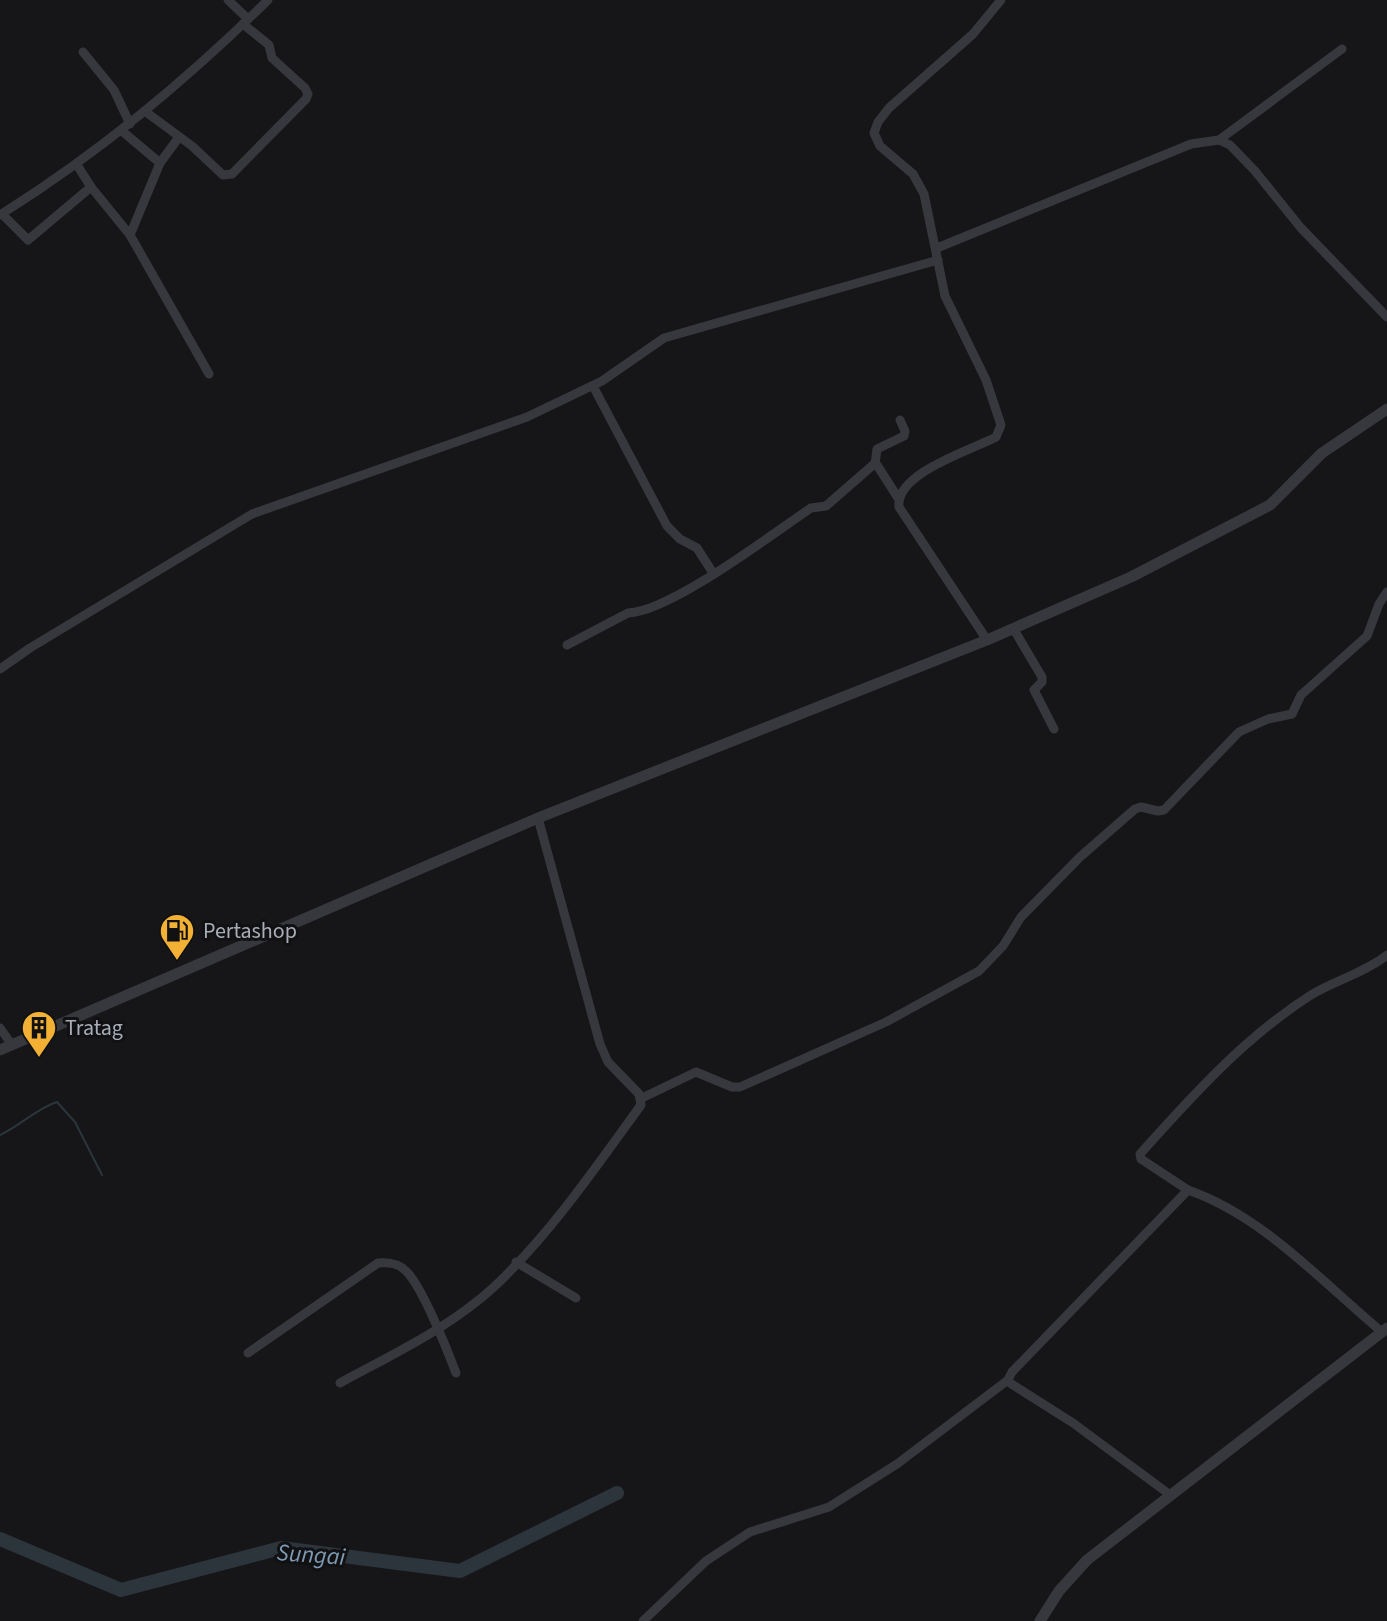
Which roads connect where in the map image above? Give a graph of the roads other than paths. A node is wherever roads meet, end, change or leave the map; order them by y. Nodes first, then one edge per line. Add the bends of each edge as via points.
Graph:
1 (228, 0) edge
2 (268, 0) edge
3 (1001, 0) edge
4 (246, 22) junction
5 (1342, 49) dead end
6 (83, 52) dead end
7 (146, 112) junction
8 (126, 128) junction
9 (179, 137) junction
10 (1219, 140) junction
11 (160, 163) junction
12 (77, 165) junction
13 (91, 187) junction
14 (1, 214) edge
15 (130, 235) junction
16 (937, 248) junction
17 (938, 260) junction
18 (1386, 316) edge
19 (209, 374) dead end
20 (593, 386) junction
21 (1387, 409) edge
22 (900, 420) dead end
23 (875, 464) junction
24 (898, 498) junction
25 (713, 573) junction
26 (1387, 592) edge
27 (1013, 628) junction
28 (987, 640) junction
29 (567, 645) dead end
30 (0, 669) edge
31 (1054, 729) dead end
32 (538, 818) junction
33 (1387, 955) edge
34 (0, 1028) edge
35 (6, 1048) edge
36 (642, 1098) junction
37 (1188, 1190) junction
38 (516, 1262) junction
39 (576, 1298) dead end
40 (437, 1330) junction
41 (1384, 1330) edge
42 (248, 1353) dead end
43 (456, 1373) dead end
44 (1008, 1380) junction
45 (340, 1383) dead end
46 (1169, 1494) junction
47 (643, 1621) edge
48 (1040, 1621) edge

1 - 4 street
2 - 4 street
3 - 16 street via 973,34 889,108 874,129 880,146 920,185
4 - 7 street
4 - 9 street via 270,46 272,58 305,88 307,97 227,176
5 - 10 street
6 - 8 street via 114,90
7 - 8 street
7 - 9 street
8 - 11 street
8 - 12 street
9 - 11 street
10 - 16 street via 1191,144
10 - 18 street via 1255,171 1301,228
11 - 15 street
12 - 13 street
12 - 14 street
13 - 14 street via 28,240
13 - 15 street
15 - 19 street
16 - 17 street
17 - 20 street via 664,338
17 - 24 street via 945,296 986,380 1001,429 992,439 918,476
20 - 25 street via 667,526 697,548
20 - 30 street via 527,417 252,514
21 - 27 street via 1322,453 1264,508 1131,577
22 - 23 street via 904,436 877,449
23 - 24 street
23 - 25 street via 826,506 811,508
24 - 28 street
25 - 29 street via 677,597 628,613
26 - 36 street via 1367,636 1301,695 1292,714 1239,732 1164,810 1141,807 1129,813 1021,917 979,971 886,1022 740,1087 696,1072
27 - 28 street
27 - 31 street via 1042,677 1034,690
28 - 32 street
32 - 35 street
32 - 36 street via 600,1044 608,1062
33 - 37 street via 1312,995 1258,1036 1196,1091 1140,1154
34 - 35 street
36 - 38 street via 607,1153
37 - 41 street via 1260,1227
37 - 44 street
38 - 39 street
38 - 40 street via 495,1286
40 - 42 street via 407,1271 393,1262 378,1263
40 - 43 street
40 - 45 street
41 - 46 street
44 - 46 street
44 - 47 street via 897,1464 829,1507 750,1532 706,1561
46 - 48 street via 1072,1574

